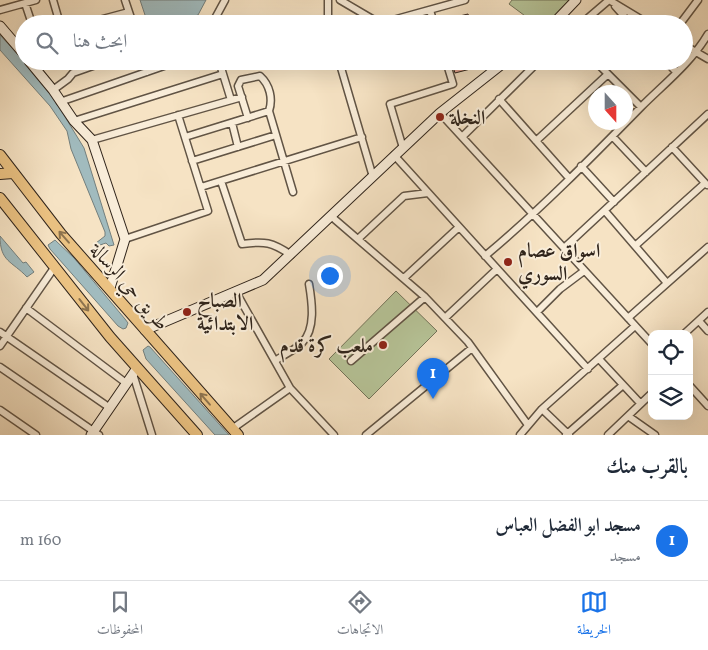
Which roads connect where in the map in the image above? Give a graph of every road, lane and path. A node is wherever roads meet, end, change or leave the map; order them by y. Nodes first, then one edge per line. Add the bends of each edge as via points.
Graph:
1 (36, 0) edge
2 (53, 0) edge
3 (125, 0) edge
4 (225, 0) edge
5 (328, 0) edge
6 (340, 0) edge
7 (465, 0) edge
8 (576, 0) edge
9 (609, 0) edge
10 (698, 0) edge
11 (25, 3) junction
12 (0, 10) edge
13 (430, 10) junction
14 (129, 12) junction
15 (29, 15) edge
16 (57, 15) edge
17 (118, 15) edge
18 (130, 15) edge
19 (217, 15) edge
20 (328, 15) edge
21 (366, 15) edge
22 (412, 15) edge
23 (432, 15) edge
24 (562, 15) edge
25 (592, 15) edge
26 (623, 15) edge
27 (634, 15) edge
28 (687, 15) edge
29 (0, 26) edge
30 (708, 34) edge
31 (15, 44) edge
32 (693, 50) edge
33 (697, 52) junction
34 (693, 56) edge
35 (708, 59) edge
36 (37, 70) edge
37 (81, 70) edge
38 (153, 70) edge
39 (222, 70) edge
40 (342, 70) edge
41 (449, 70) edge
42 (495, 70) edge
43 (530, 70) edge
44 (604, 70) edge
45 (147, 72) joint
46 (676, 72) edge
47 (223, 74) junction
48 (608, 74) junction
49 (53, 90) junction
50 (242, 97) junction
51 (499, 99) junction
52 (231, 100) junction
53 (60, 102) junction
54 (641, 107) junction
55 (269, 111) junction
56 (440, 113) junction
57 (708, 114) edge
58 (178, 115) junction
59 (248, 118) junction
60 (74, 121) junction
61 (232, 123) junction
62 (276, 135) junction
63 (185, 137) junction
64 (362, 137) junction
65 (462, 137) junction
66 (612, 137) junction
67 (92, 140) junction
68 (536, 141) junction
69 (238, 147) junction
70 (672, 147) junction
71 (403, 148) junction
72 (0, 155) edge
73 (394, 155) junction
74 (192, 161) junction
75 (284, 162) junction
76 (581, 166) junction
77 (646, 172) junction
78 (13, 173) junction
79 (0, 174) edge
80 (373, 177) junction
81 (569, 178) junction
82 (221, 181) junction
83 (707, 184) edge
84 (200, 187) junction
85 (293, 192) dead end
86 (428, 193) junction
87 (0, 198) edge
88 (614, 202) junction
89 (605, 211) junction
90 (532, 214) junction
91 (332, 217) junction
92 (459, 227) junction
93 (125, 239) junction
94 (358, 239) junction
95 (635, 246) junction
96 (708, 246) edge
97 (564, 248) junction
98 (291, 255) junction
99 (485, 256) junction
100 (54, 268) junction
101 (497, 269) junction
102 (584, 271) junction
103 (404, 278) junction
104 (667, 283) junction
105 (309, 284) dead end
106 (110, 288) junction
107 (236, 292) junction
108 (425, 297) junction
109 (26, 308) junction
110 (537, 312) junction
111 (708, 312) edge
112 (445, 318) junction
113 (628, 318) junction
114 (699, 320) junction
115 (635, 326) junction
116 (145, 330) junction
117 (688, 330) edge
118 (708, 331) edge
119 (0, 332) edge
120 (7, 336) junction
121 (648, 340) edge
122 (0, 346) edge
123 (472, 348) junction
124 (599, 359) junction
125 (275, 361) junction
126 (351, 362) dead end
127 (0, 367) edge
128 (588, 368) junction
129 (135, 371) junction
130 (126, 383) junction
131 (623, 385) junction
132 (290, 388) junction
133 (693, 390) edge
134 (648, 397) edge
135 (640, 404) junction
136 (708, 406) edge
137 (110, 408) junction
138 (542, 409) junction
139 (0, 410) edge
140 (628, 416) junction
141 (528, 425) junction
142 (235, 432) edge
143 (94, 434) edge
144 (568, 434) edge
145 (36, 435) edge
146 (152, 435) edge
147 (197, 435) edge
148 (334, 435) edge
149 (366, 435) edge
150 (520, 435) edge
151 (608, 435) edge
152 (655, 435) edge

1 - 11 street
2 - 16 street
3 - 14 street
4 - 19 street
5 - 20 street
6 - 21 street
7 - 13 street
8 - 24 street
9 - 25 street
9 - 26 street
9 - 27 street
10 - 28 street
11 - 12 street
11 - 15 street
13 - 22 street
13 - 23 street
14 - 17 street
14 - 18 street
29 - 31 street
30 - 33 street
32 - 33 street
33 - 34 street
33 - 35 street
36 - 49 street
37 - 49 street via 72,73
38 - 45 street
39 - 47 street
40 - 64 street
41 - 71 street via 453,84 390,104
42 - 56 street
43 - 51 street
44 - 48 street
45 - 53 street
46 - 54 street
47 - 52 street
47 - 60 street
48 - 54 street
48 - 68 street
49 - 53 street
50 - 52 street
50 - 55 street via 238,86 241,80 260,76 266,81 272,101
50 - 59 street
51 - 65 street
51 - 68 street
52 - 58 street
53 - 60 street
54 - 66 street
55 - 59 street
55 - 62 street
56 - 65 street
56 - 71 street
57 - 70 street
58 - 63 street
58 - 67 street
59 - 61 street
60 - 67 street
61 - 63 street
61 - 69 street
62 - 69 street
62 - 75 street
63 - 74 street
64 - 75 street
64 - 80 street
65 - 90 street
66 - 76 street
66 - 77 street
67 - 93 street
68 - 81 street
69 - 74 street
70 - 77 street
70 - 83 street
71 - 73 street
72 - 78 main road, طريق حي الرسالة
73 - 80 street
73 - 86 street
74 - 84 street
75 - 82 street
75 - 85 street
76 - 81 street
76 - 88 street
77 - 88 street
78 - 79 main road
106 -> 78 main road, طريق حي الرسالة via 61,234
80 - 91 street
81 - 90 street
82 - 84 street
82 - 98 street via 242,244 276,244
83 - 95 street
84 - 93 street via 208,212
86 - 92 street
86 - 94 street via 404,196
87 - 100 main road
88 - 89 street
89 - 95 street
89 - 97 street
90 - 97 street
90 - 99 street
91 - 94 street
91 - 98 street
92 - 99 street
92 - 103 street
93 - 106 street
94 - 103 street
95 - 104 street
96 - 104 street
97 - 102 street
98 - 107 street via 263,280
99 - 101 street
100 - 109 street
100 -> 129 main road
101 - 110 street
101 - 112 street
102 - 110 street
102 - 113 street
103 - 108 street
104 - 113 street
105 - 125 street via 312,302 308,333 302,342
106 - 116 main road, طريق حي الرسالة
107 - 116 street
107 - 125 street
108 - 112 street
108 - 126 street
109 - 120 street
109 - 130 street
110 - 128 street
111 - 114 street
112 - 123 street
113 - 115 street
114 - 117 street
114 - 118 street
115 - 121 street
115 - 124 street
142 -> 116 main road, طريق حي الرسالة
119 - 120 street
120 - 122 street
120 - 137 street
123 - 141 street
123 - 149 street
124 - 128 street
124 - 131 street
125 - 132 street
127 - 143 street
128 - 138 street
129 - 130 street
129 - 146 street
129 - 147 main road
130 - 137 street
131 - 135 street
131 - 144 street
132 - 142 street
132 - 148 street
133 - 136 street
134 - 135 street
135 - 140 street
137 - 143 street
138 - 141 street
138 - 144 street
139 - 145 street
140 - 151 street
140 - 152 street
141 - 150 street

